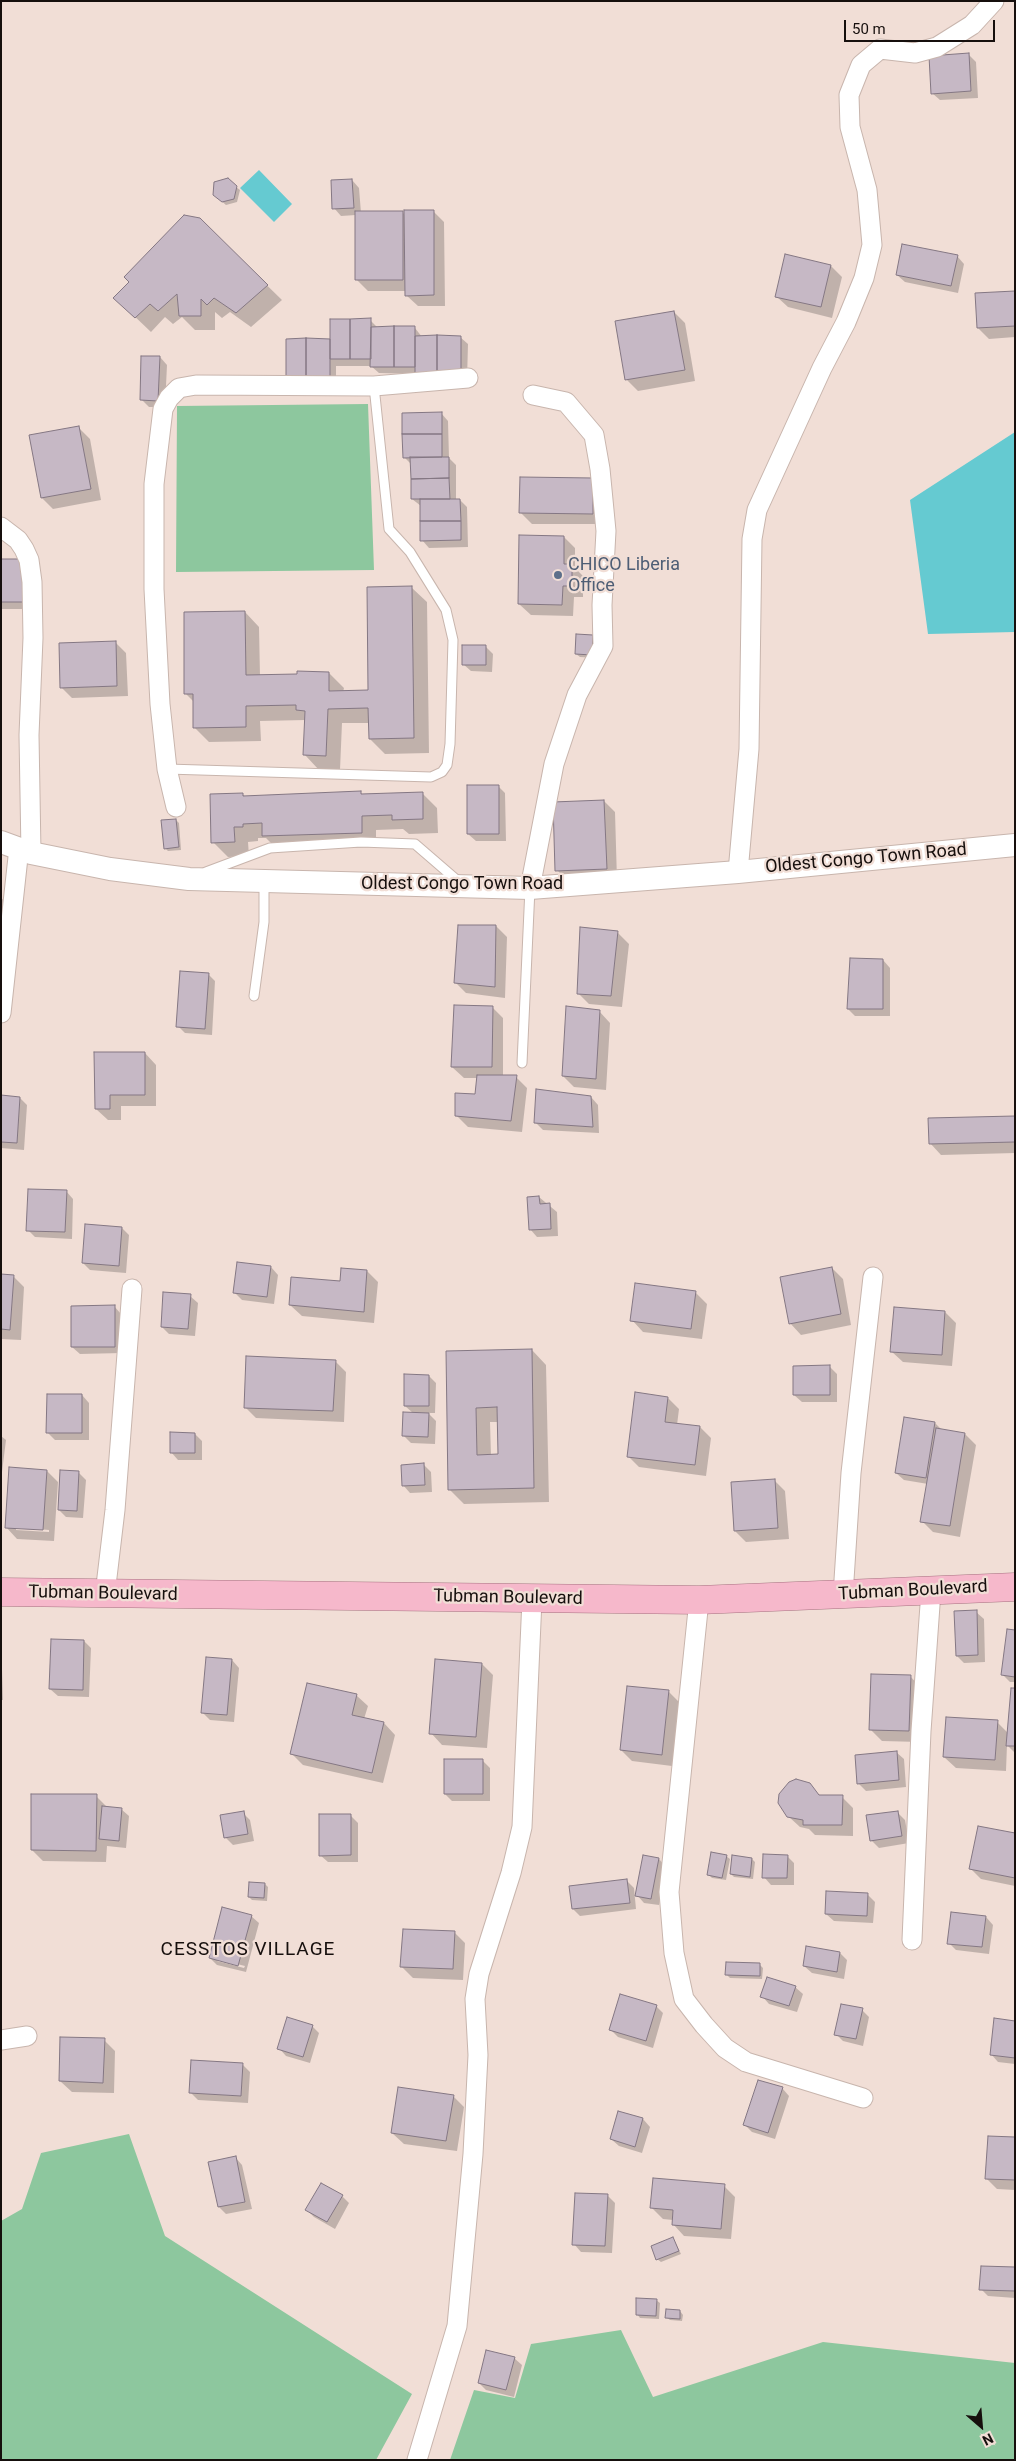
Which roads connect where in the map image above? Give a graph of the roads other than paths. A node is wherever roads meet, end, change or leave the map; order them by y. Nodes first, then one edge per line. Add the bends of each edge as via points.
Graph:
1 (994, 1) edge
2 (468, 378) dead end
3 (374, 386) junction
4 (532, 395) dead end
5 (1, 527) edge
6 (167, 769) junction
7 (176, 807) dead end
8 (1015, 845) edge
9 (17, 848) edge
10 (738, 872) junction
11 (189, 879) junction
12 (264, 881) junction
13 (464, 887) junction
14 (530, 888) junction
15 (254, 996) dead end
16 (1, 1013) edge
17 (522, 1063) dead end
18 (874, 1277) dead end
19 (132, 1289) dead end
20 (1015, 1586) edge
21 (931, 1591) junction
22 (1, 1592) edge
23 (106, 1594) junction
24 (843, 1595) junction
25 (532, 1599) junction
26 (699, 1600) junction
27 (912, 1940) dead end
28 (27, 2036) dead end
29 (1, 2040) edge
30 (862, 2098) dead end
31 (417, 2460) edge

1 - 10 street via 972,25 937,48 915,53 880,49 861,65 849,95 850,126 867,190 872,245 864,278 846,322 757,510 752,539 750,749
2 - 3 street
3 - 6 street via 196,385 179,388 163,409 154,484 154,589
3 - 6 lane via 390,529 410,552 446,610 453,640 447,765 442,772 431,777
4 - 14 street via 566,402 594,435 606,531 603,646 577,695 554,764
5 - 9 street via 24,549 30,560 32,582 29,735
6 - 7 street
8 - 10 street, Oldest Congo Town Road
9 - 11 street, Oldest Congo Town Road via 110,869
9 - 16 street
10 - 14 street, Oldest Congo Town Road
11 - 12 street, Oldest Congo Town Road
11 - 13 lane via 270,848 361,842 415,844
12 - 13 street, Oldest Congo Town Road
12 - 15 lane via 264,922
13 - 14 street, Oldest Congo Town Road
14 - 17 lane
18 - 24 street via 851,1473
19 - 23 street
20 - 21 highway, Tubman Boulevard
21 - 24 highway, Tubman Boulevard
21 - 27 street
22 - 23 highway, Tubman Boulevard
23 - 25 highway, Tubman Boulevard
24 - 26 highway, Tubman Boulevard
25 - 26 highway, Tubman Boulevard
25 - 31 street via 522,1827 479,1974 475,1999 478,2055 473,2154 457,2326
26 - 30 street via 669,1892 674,1953 684,1999 725,2048 746,2062
28 - 29 street

